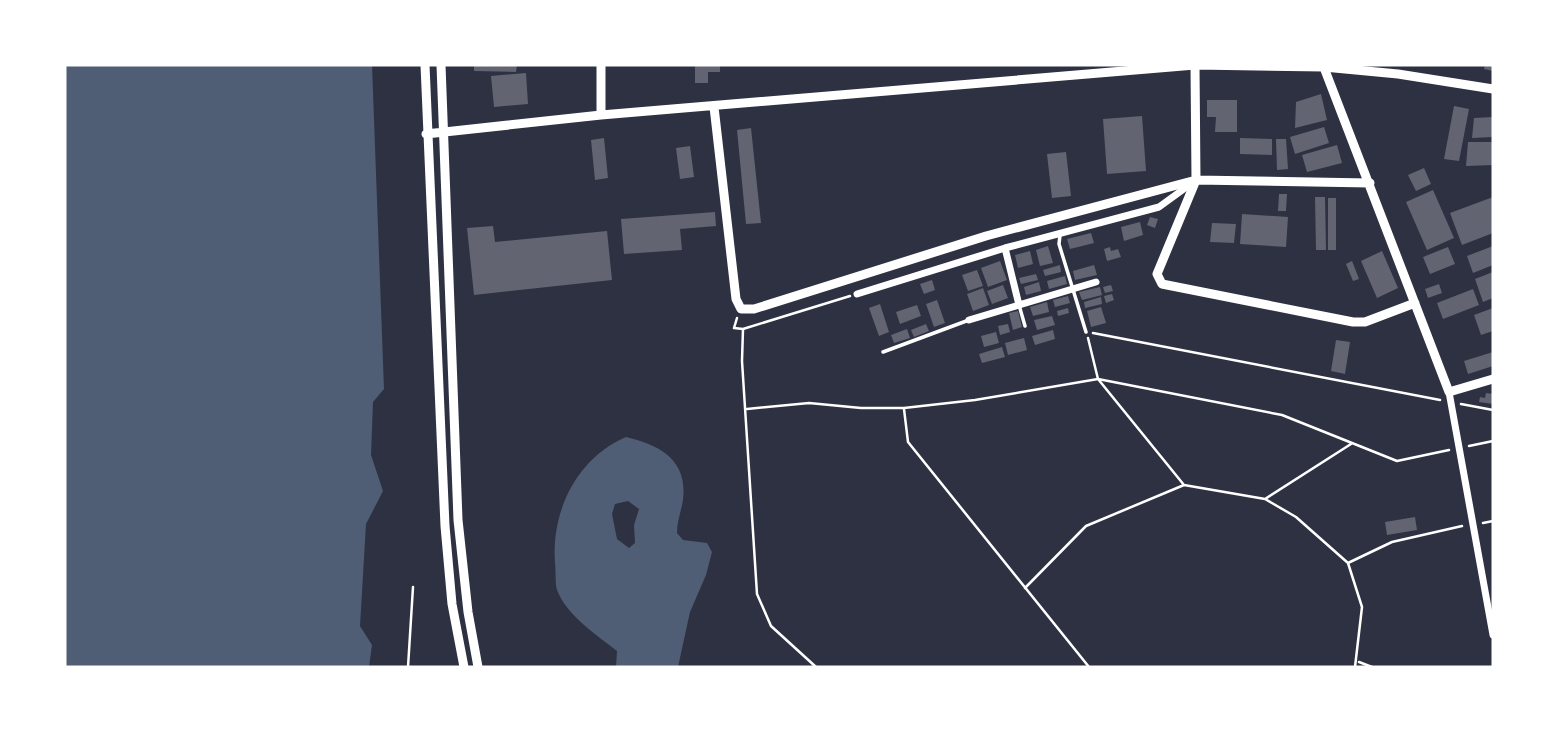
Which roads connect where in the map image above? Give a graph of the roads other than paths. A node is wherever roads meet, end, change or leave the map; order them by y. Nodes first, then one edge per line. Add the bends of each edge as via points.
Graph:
1 (425, 65) edge
2 (441, 65) edge
3 (601, 65) edge
4 (1195, 65) edge
5 (1323, 66) edge
6 (1493, 89) edge
7 (714, 107) junction
8 (601, 115) junction
9 (443, 133) junction
10 (426, 134) junction
11 (1196, 180) junction
12 (1370, 183) junction
13 (1060, 233) junction
14 (1005, 248) junction
15 (1096, 282) dead end
16 (1073, 289) junction
17 (857, 294) road end
18 (1415, 303) junction
19 (1020, 305) junction
20 (969, 320) joint
21 (1026, 326) dead end
22 (1086, 332) road end
23 (883, 352) dead end
24 (1493, 379) edge
25 (1450, 397) junction
26 (1493, 635) edge
27 (464, 667) edge
28 (478, 667) edge

1 - 10 street
2 - 9 street
3 - 8 street
4 - 5 street
4 - 7 street
4 - 11 street
5 - 6 street
5 - 12 street
7 - 8 street
7 - 11 street via 736,299 741,309 754,309 986,236
8 - 9 street
9 - 10 street
9 - 28 street via 458,520
10 - 27 street via 444,526
11 - 12 street
11 - 13 street via 1159,207
11 - 18 street via 1157,274 1162,284 1353,322 1365,322
12 - 18 street
13 - 14 street
13 - 16 lane
14 - 17 street
14 - 19 street
15 - 16 street
16 - 19 street
16 - 22 lane
18 - 25 street
19 - 20 street
19 - 21 lane
20 - 23 lane
24 - 25 street
25 - 26 street

